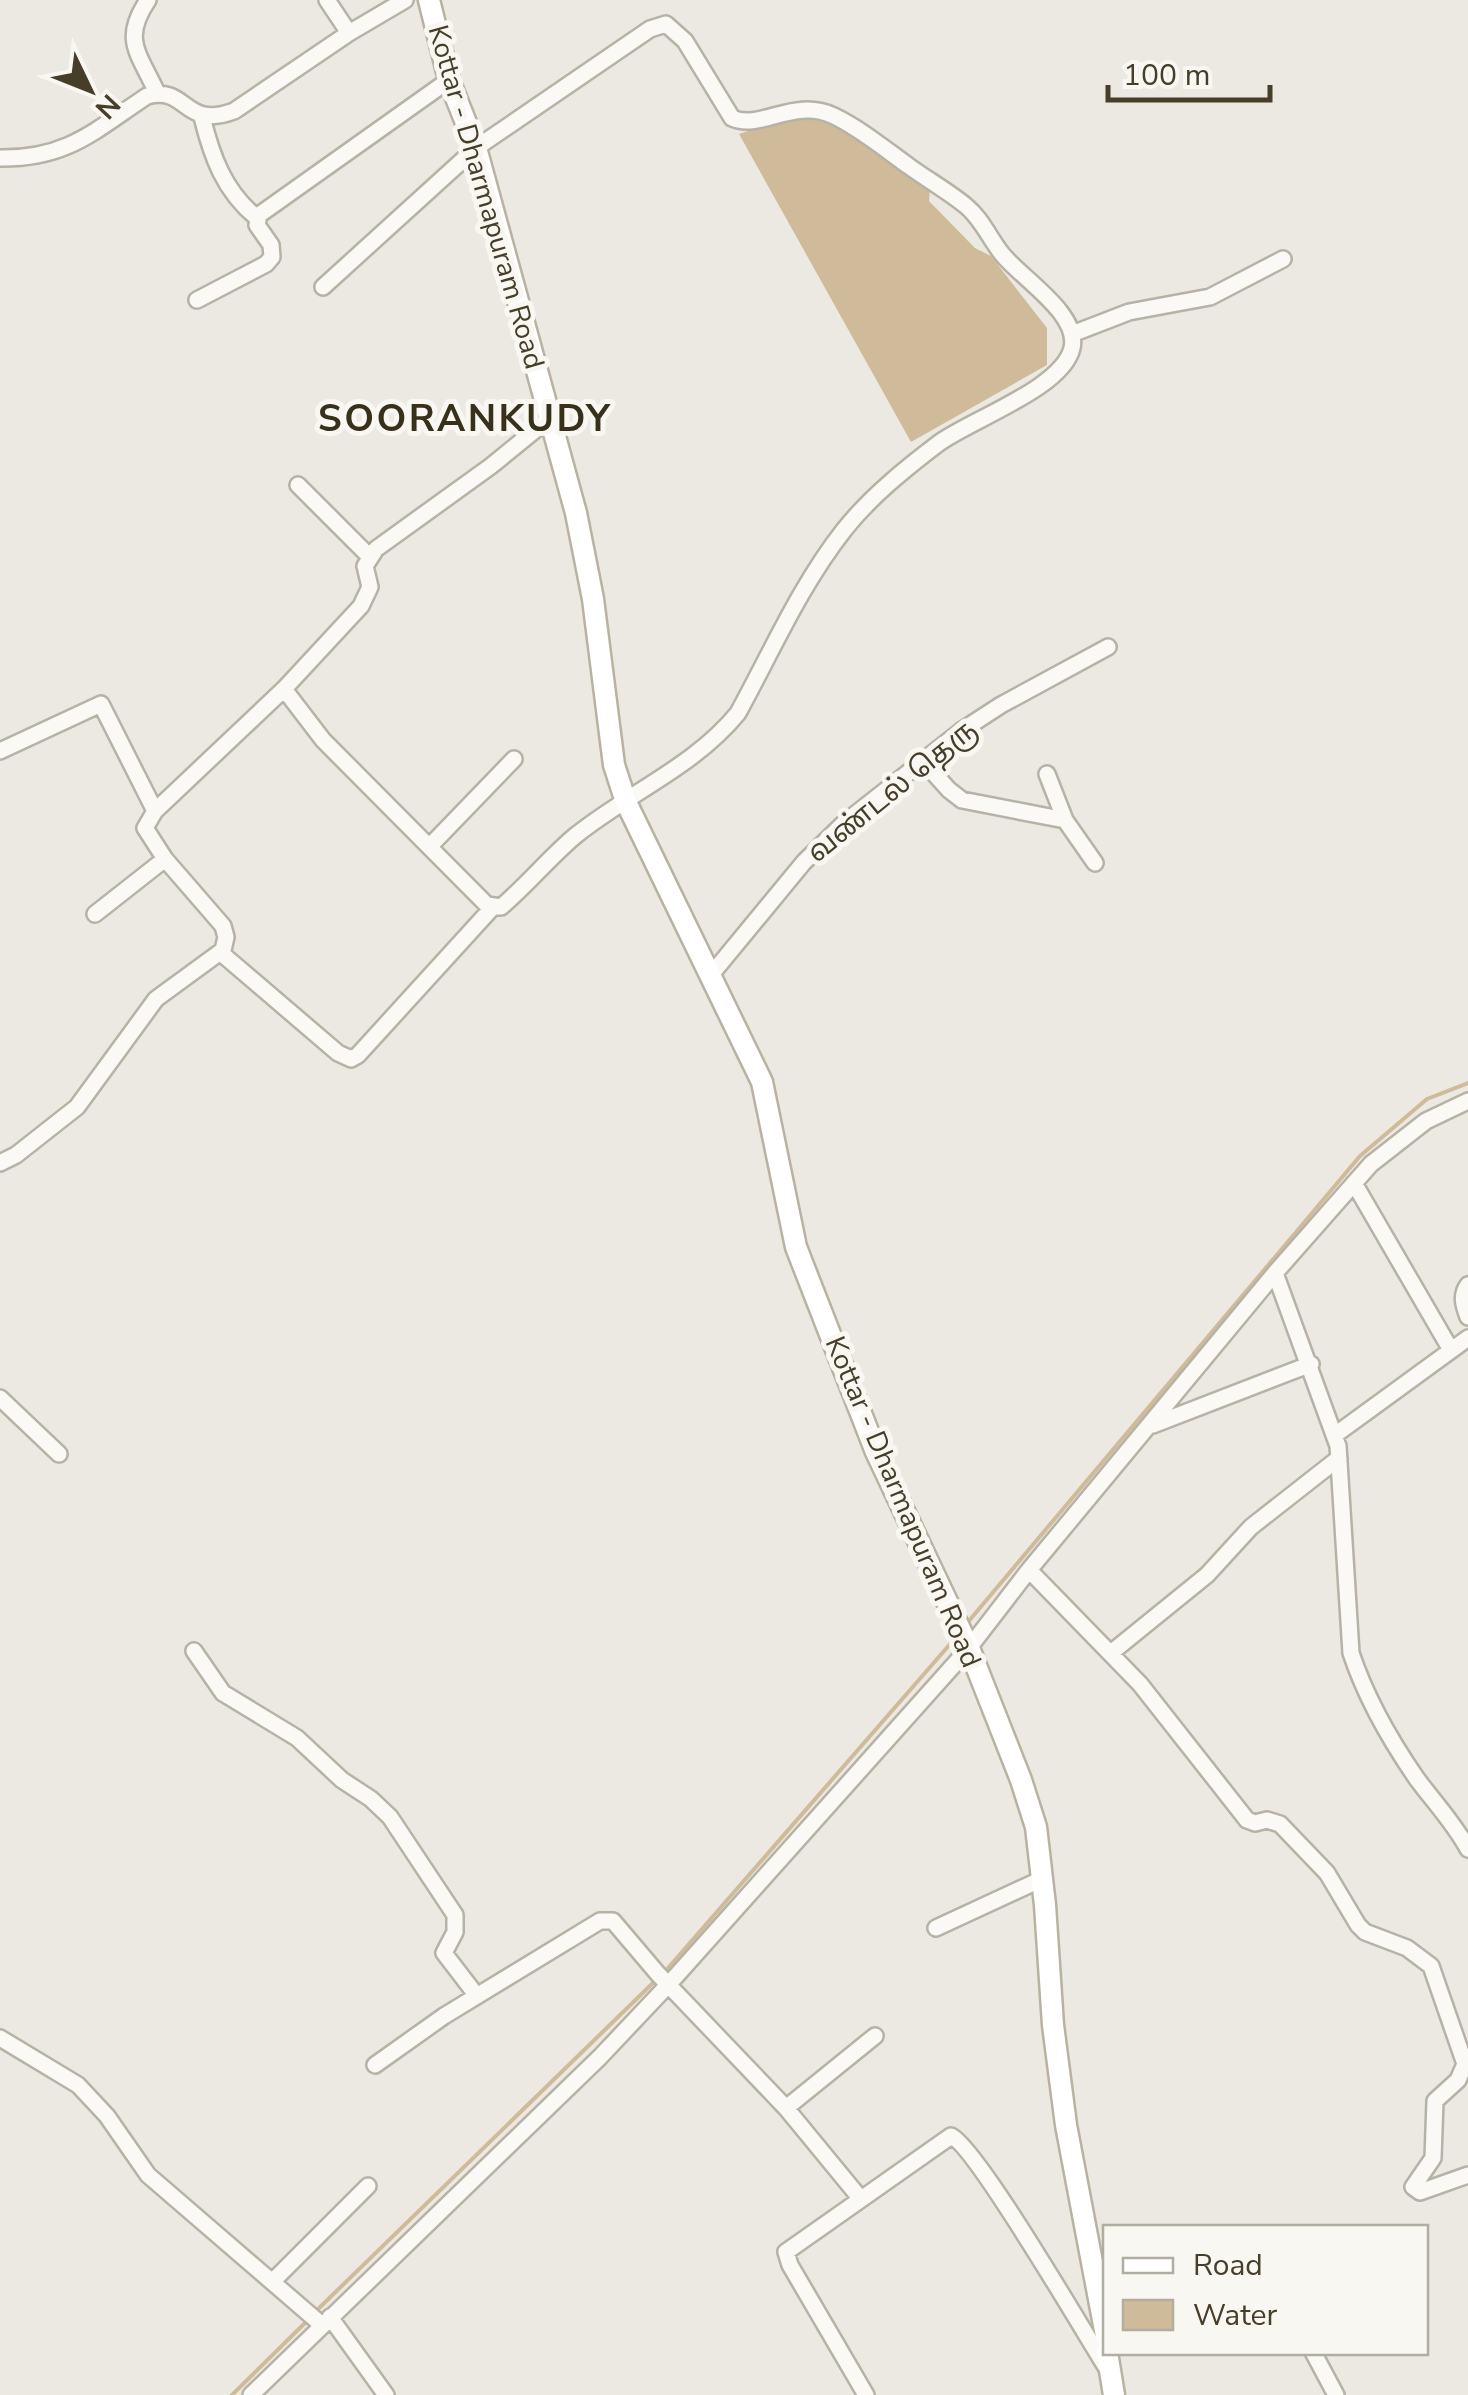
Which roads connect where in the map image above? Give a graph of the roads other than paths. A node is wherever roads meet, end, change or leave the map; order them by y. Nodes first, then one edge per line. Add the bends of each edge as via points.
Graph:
1 (148, 0) edge
2 (328, 0) edge
3 (405, 0) edge
4 (429, 0) edge
5 (349, 33) junction
6 (449, 80) junction
7 (157, 93) junction
8 (202, 118) junction
9 (476, 148) junction
10 (0, 158) edge
11 (257, 218) junction
12 (1284, 259) dead end
13 (323, 287) dead end
14 (197, 300) dead end
15 (1072, 334) junction
16 (550, 418) junction
17 (298, 486) dead end
18 (369, 556) junction
19 (1108, 647) dead end
20 (284, 688) junction
21 (0, 751) edge
22 (514, 759) dead end
23 (923, 761) junction
24 (1046, 774) dead end
25 (626, 802) junction
26 (155, 810) junction
27 (1065, 820) junction
28 (430, 846) junction
29 (165, 859) junction
30 (1095, 863) dead end
31 (492, 908) junction
32 (95, 914) dead end
33 (220, 953) junction
34 (710, 976) junction
35 (1468, 1101) edge
36 (0, 1163) edge
37 (1354, 1183) junction
38 (1275, 1273) junction
39 (1468, 1285) edge
40 (1468, 1317) edge
41 (1468, 1338) edge
42 (1450, 1350) junction
43 (1310, 1364) junction
44 (0, 1398) edge
45 (1149, 1426) junction
46 (1335, 1435) junction
47 (60, 1454) dead end
48 (1338, 1458) junction
49 (1029, 1570) junction
50 (969, 1648) junction
51 (194, 1651) dead end
52 (1112, 1652) junction
53 (1468, 1849) edge
54 (1042, 1880) junction
55 (936, 1928) dead end
56 (663, 1980) junction
57 (477, 1996) junction
58 (875, 2036) dead end
59 (0, 2038) edge
60 (375, 2065) dead end
61 (786, 2108) junction
62 (1468, 2175) edge
63 (368, 2186) dead end
64 (860, 2198) junction
65 (272, 2282) junction
66 (319, 2319) junction
67 (1103, 2320) edge
68 (1315, 2355) edge
69 (1107, 2362) edge
70 (251, 2395) edge
71 (386, 2395) edge
72 (866, 2395) edge
73 (1114, 2395) edge
74 (1336, 2395) edge

1 - 7 street via 133,39
2 - 5 street
3 - 5 street
4 - 6 main road, Kottar - Dharmapuram Road
5 - 8 street via 253,100
6 - 9 main road, Kottar - Dharmapuram Road
6 - 11 street
7 - 8 street
7 - 10 street via 64,150
8 - 11 street via 212,160
9 - 13 street
9 - 15 street via 666,24 686,41 732,118 825,112 968,208
9 - 16 main road, Kottar - Dharmapuram Road
11 - 14 street via 272,258
12 - 15 street via 1210,296 1129,312
15 - 25 street via 1072,347 1041,386 958,430 846,528 798,598 727,726
16 - 18 street
16 - 25 main road, Kottar - Dharmapuram Road via 594,599 614,766
17 - 18 street
18 - 20 street via 366,598
19 - 23 street, வண்டல் தெரு via 1001,705
20 - 26 street
20 - 28 street via 322,740
21 - 26 street via 100,704
22 - 28 street
23 - 27 street via 962,800
23 - 34 street, வண்டல் தெரு via 804,862
24 - 27 street
25 - 31 street
25 - 34 main road, Kottar - Dharmapuram Road
26 - 29 street via 144,828
27 - 30 street
28 - 31 street
29 - 32 street
29 - 33 street via 223,926
31 - 33 street via 351,1059
33 - 36 street via 156,999 77,1108
34 - 50 main road, Kottar - Dharmapuram Road via 762,1082 802,1263 876,1452
35 - 37 street via 1426,1121
37 - 38 street
37 - 42 street
38 - 43 street
38 - 45 street
39 - 40 street
41 - 42 street
42 - 46 street
43 - 45 street
43 - 46 street
44 - 47 street
45 - 49 street
46 - 48 street
48 - 52 street
48 - 53 street via 1351,1654 1378,1715
49 - 50 street
49 - 52 street
50 - 54 main road, Kottar - Dharmapuram Road via 1021,1780
50 - 56 street
51 - 57 street via 223,1693 297,1738 390,1817 456,1915 444,1953
52 - 62 street via 1247,1820 1280,1824 1327,1873 1358,1925 1431,1966 1465,2064 1435,2100 1433,2158 1413,2187 1420,2192
54 - 55 street
54 - 67 main road, Kottar - Dharmapuram Road via 1066,2125
56 - 57 street via 616,1924 605,1920
56 - 61 street
56 - 66 street via 600,2057
57 - 60 street
58 - 61 street
59 - 65 street via 78,2085 148,2175
61 - 64 street
63 - 65 street
64 - 69 street via 942,2140 957,2138
64 - 72 street via 786,2252
65 - 66 street
66 - 70 street
66 - 71 street
68 - 74 street
69 - 73 main road

